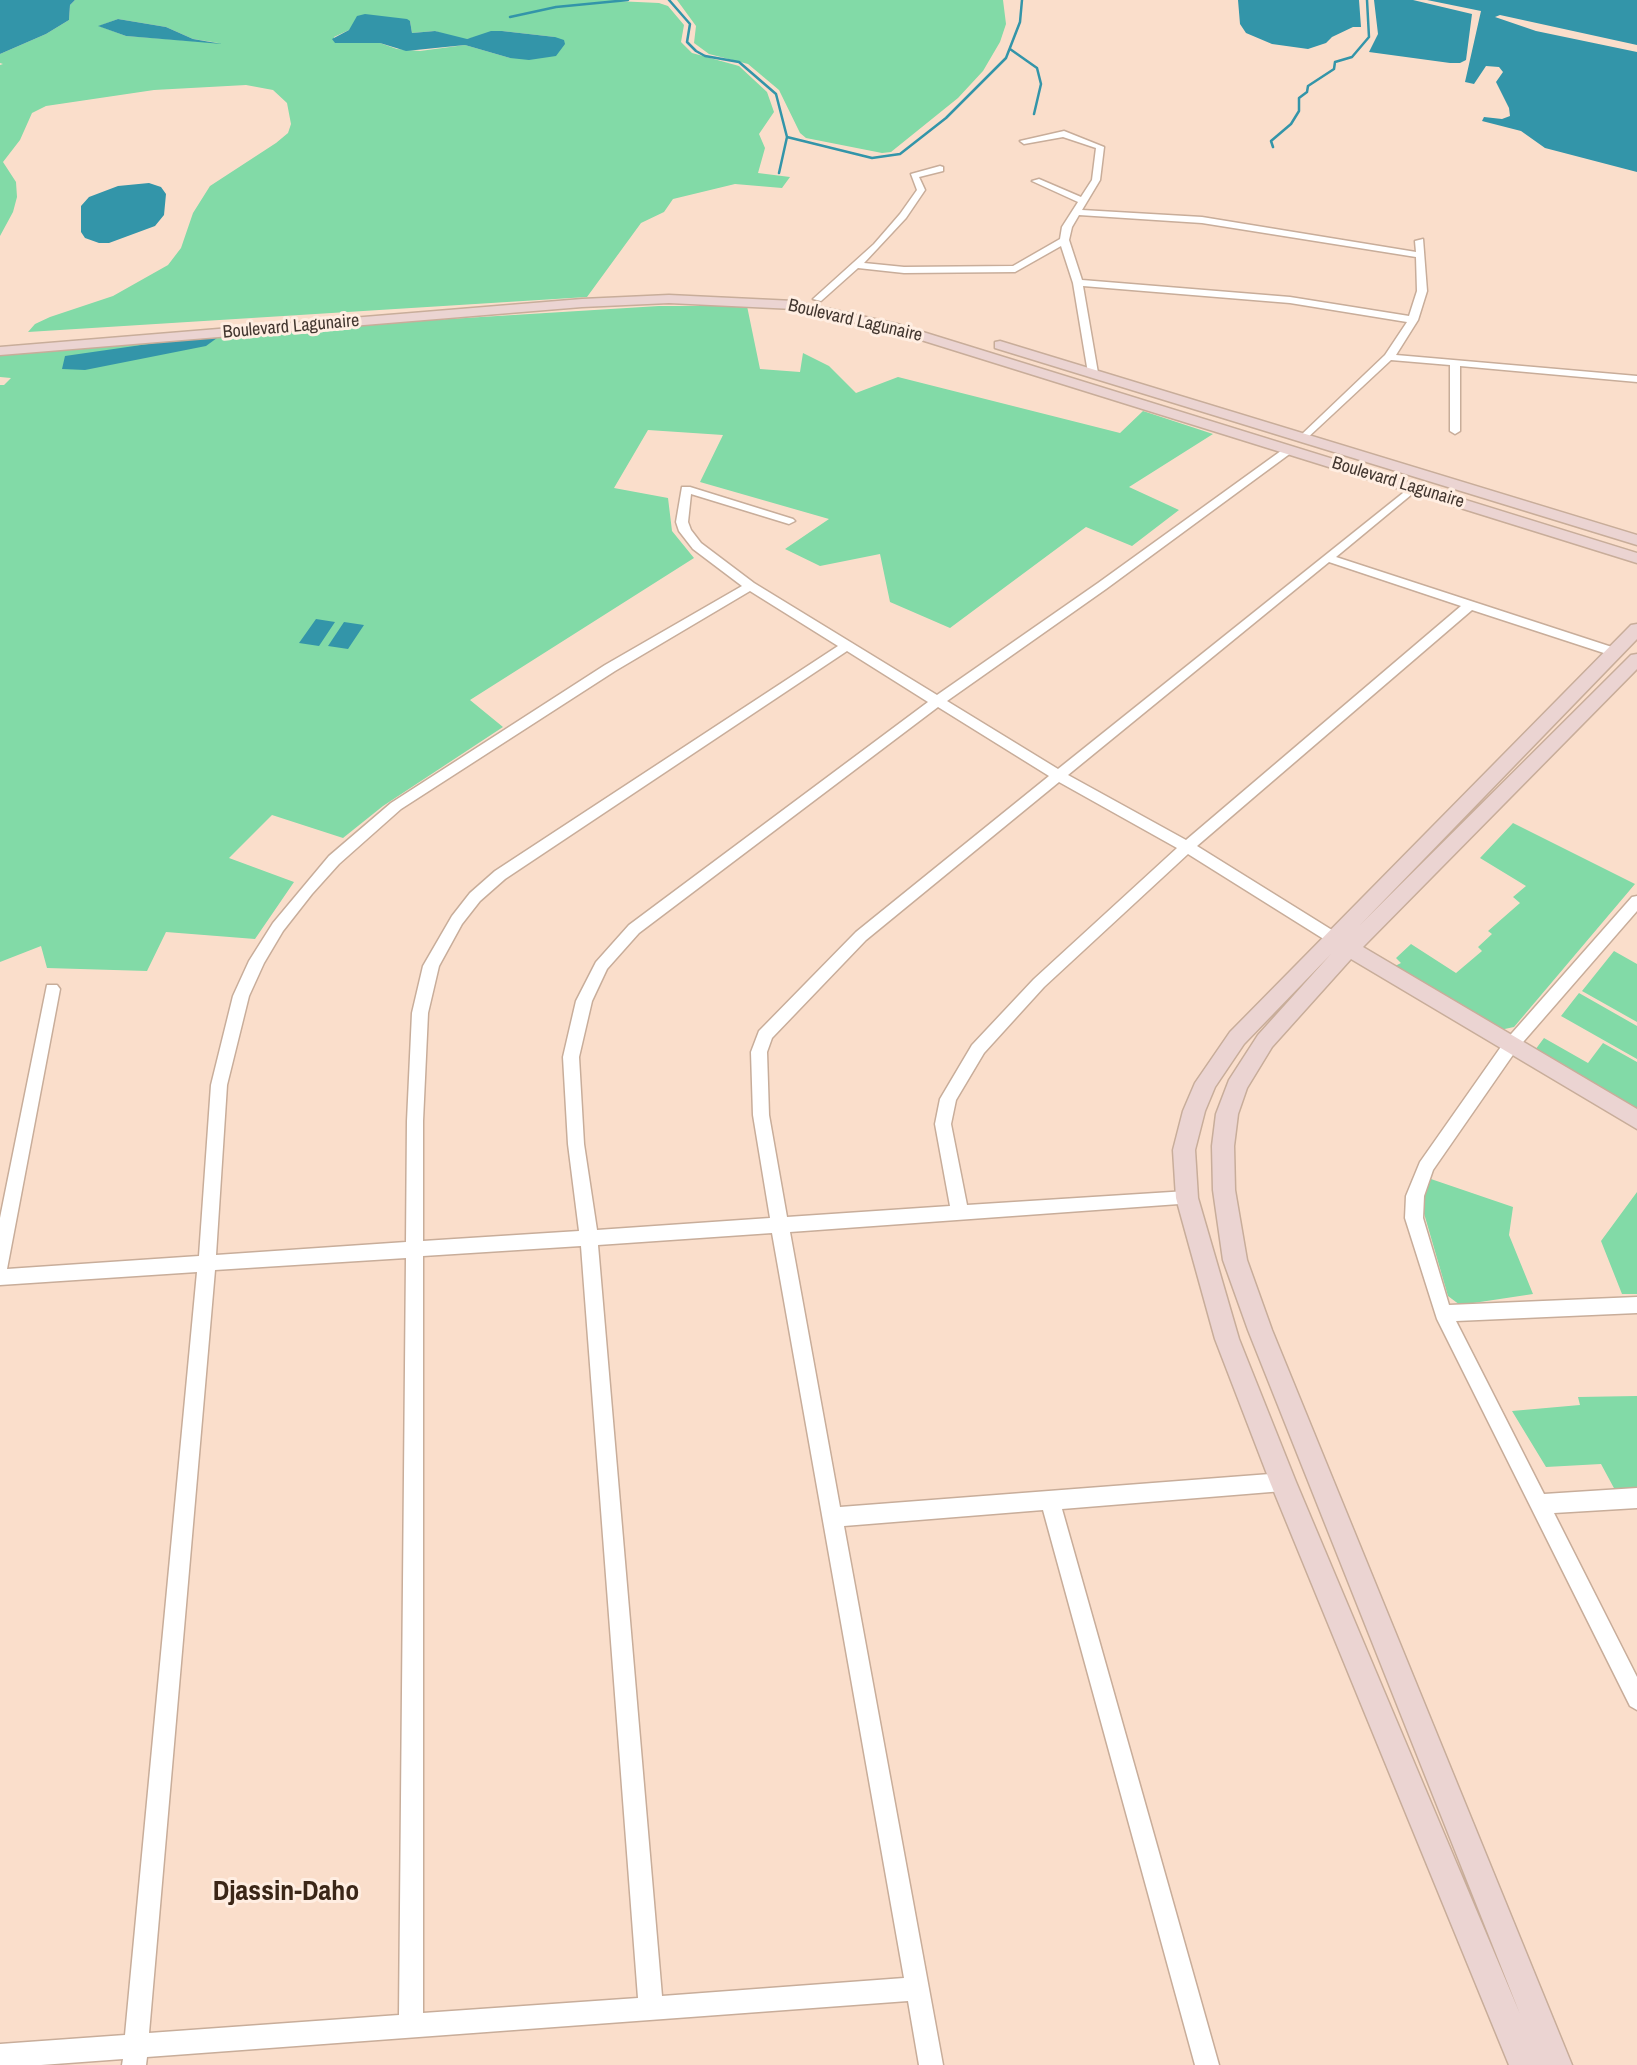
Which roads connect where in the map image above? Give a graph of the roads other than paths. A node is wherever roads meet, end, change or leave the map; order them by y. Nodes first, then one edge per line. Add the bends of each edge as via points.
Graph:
1 (1024, 141) dead end
2 (940, 169) dead end
3 (1036, 181) dead end
4 (1083, 201) junction
5 (1077, 212) junction
6 (1064, 240) junction
7 (1420, 241) dead end
8 (1419, 256) junction
9 (857, 265) junction
10 (1078, 283) junction
11 (818, 299) junction
12 (1413, 320) junction
13 (0, 342) edge
14 (0, 351) edge
15 (1388, 357) junction
16 (1455, 363) junction
17 (1093, 373) junction
18 (1637, 379) edge
19 (1455, 431) dead end
20 (1304, 438) junction
21 (1289, 450) junction
22 (1413, 488) junction
23 (789, 521) dead end
24 (1637, 540) edge
25 (1328, 558) junction
26 (1637, 558) edge
27 (750, 586) junction
28 (1470, 605) junction
29 (1637, 629) edge
30 (848, 645) junction
31 (1631, 658) edge
32 (939, 700) junction
33 (1059, 776) junction
34 (1187, 847) junction
35 (1637, 901) edge
36 (1342, 944) junction
37 (52, 989) dead end
38 (1511, 1045) junction
39 (1637, 1120) edge
40 (1187, 1198) junction
41 (960, 1213) junction
42 (782, 1225) junction
43 (589, 1238) junction
44 (413, 1249) junction
45 (207, 1263) junction
46 (0, 1264) edge
47 (0, 1277) edge
48 (1637, 1305) edge
49 (1443, 1313) junction
50 (1283, 1482) junction
51 (1637, 1498) edge
52 (1050, 1500) junction
53 (1539, 1504) junction
54 (833, 1517) junction
55 (1628, 1663) edge
56 (1637, 1699) edge
57 (917, 1989) junction
58 (651, 2009) junction
59 (411, 2026) junction
60 (0, 2056) edge
61 (136, 2056) edge
62 (931, 2065) edge
63 (1207, 2065) edge
64 (1525, 2065) edge
65 (1556, 2065) edge

1 - 4 street via 1064,134 1099,145 1096,180
2 - 9 street via 914,176 921,190
3 - 4 street
4 - 5 street
5 - 6 street
5 - 8 street via 1202,220
6 - 9 street via 1015,269 904,270
6 - 10 street
7 - 8 street
8 - 12 street via 1422,291
9 - 11 street
10 - 12 street via 1290,300
10 - 17 street
11 - 13 main road, Boulevard Lagunaire via 706,289 580,292
11 - 17 main road, Boulevard Lagunaire via 906,317
12 - 15 street
14 - 21 main road, Boulevard Lagunaire via 582,303 669,299 794,305 892,327
15 - 16 street
15 - 20 street
16 - 18 street
16 - 19 street
17 - 20 main road, Boulevard Lagunaire
20 - 24 main road, Boulevard Lagunaire
21 - 22 main road, Boulevard Lagunaire
21 - 32 street
22 - 25 street
22 - 26 main road, Boulevard Lagunaire
23 - 27 street via 686,489 685,531 696,546
25 - 28 street
25 - 33 street
27 - 30 street
27 - 45 street via 610,668 425,786 364,833 307,890 278,927 241,996 219,1085
28 - 31 street
28 - 34 street
29 - 31 main road
30 - 32 street
30 - 44 street via 500,874 457,920 431,966 420,1013
31 - 36 main road
32 - 33 street
32 - 43 street via 634,929 601,967 584,1001 571,1057 576,1144
33 - 34 street
33 - 42 street via 861,936 765,1035 759,1052 761,1115
34 - 36 street
34 - 41 street via 1039,983 978,1049 959,1077 943,1124
35 - 38 street
36 - 38 main road
36 - 40 main road via 1237,1038 1206,1083 1184,1150
36 - 65 main road via 1265,1041 1227,1114 1224,1190 1236,1260 1260,1331
37 - 46 street
38 - 39 main road
38 - 49 street via 1426,1167 1415,1196 1418,1239
40 - 41 street
40 - 50 main road via 1227,1339
41 - 42 street
42 - 43 street
42 - 54 street
43 - 44 street
43 - 58 street
44 - 45 street
44 - 59 street
45 - 47 street
45 - 61 street
48 - 49 street
49 - 53 street
50 - 52 street
50 - 64 main road
51 - 53 street
52 - 54 street
52 - 63 street
53 - 55 street
54 - 57 street
55 - 56 street
57 - 58 street
57 - 62 street
58 - 59 street
59 - 61 street
60 - 61 street

